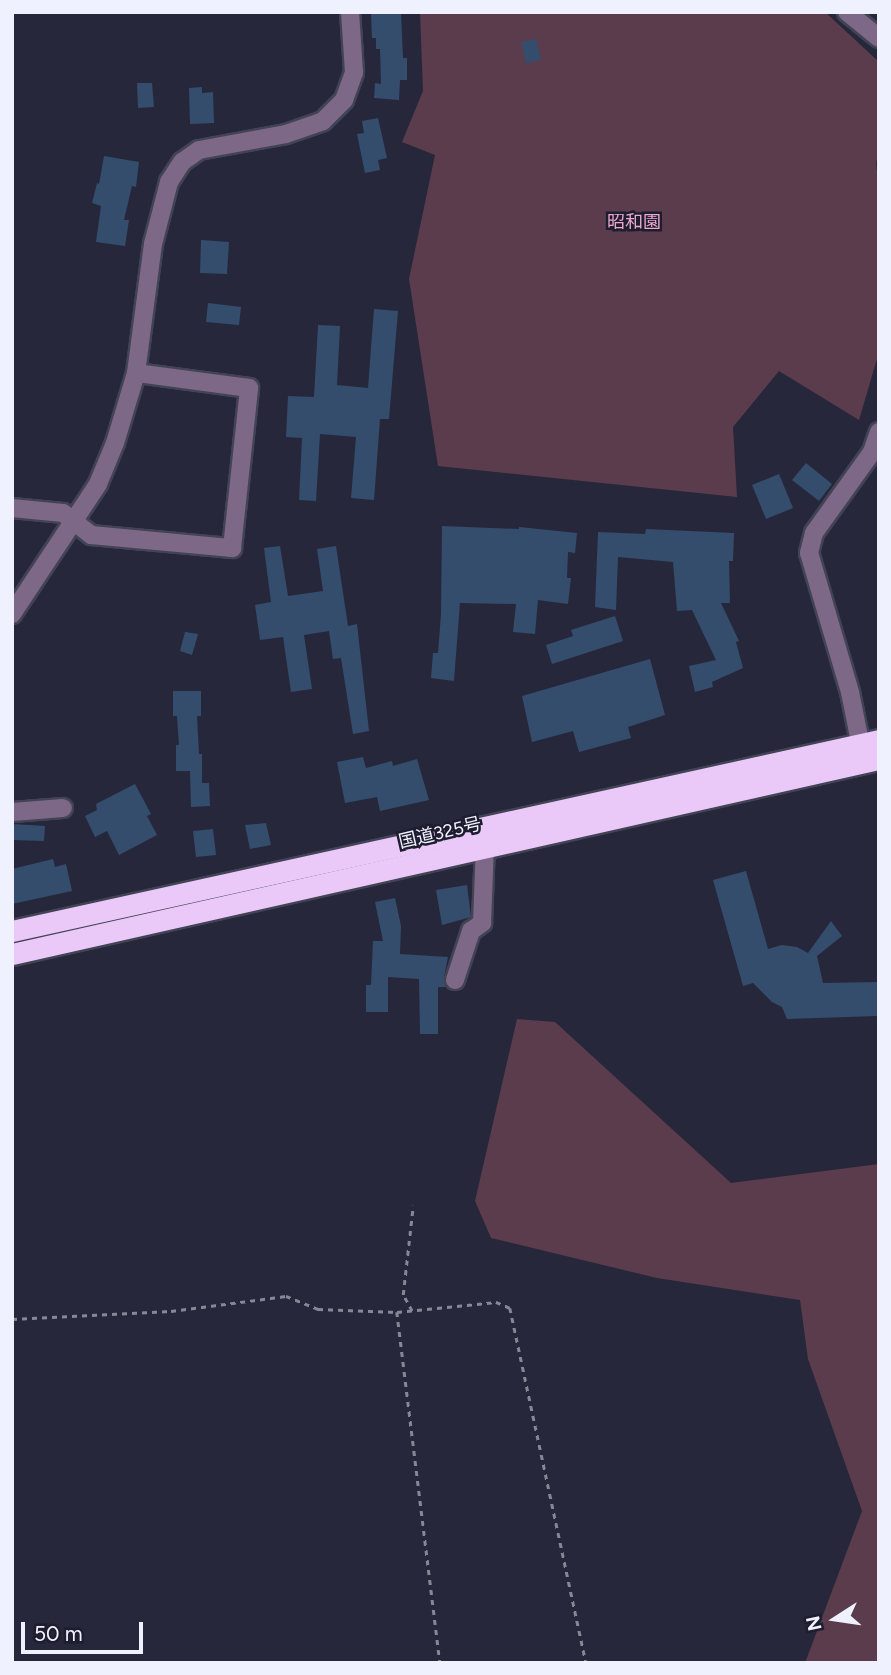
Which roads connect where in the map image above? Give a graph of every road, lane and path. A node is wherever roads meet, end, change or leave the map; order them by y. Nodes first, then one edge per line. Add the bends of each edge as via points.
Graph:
1 (350, 12) edge
2 (847, 12) edge
3 (879, 38) edge
4 (136, 373) junction
5 (879, 432) edge
6 (12, 508) edge
7 (72, 521) junction
8 (12, 614) edge
9 (870, 752) edge
10 (63, 808) dead end
11 (12, 812) edge
12 (485, 846) junction
13 (12, 931) edge
14 (12, 954) edge
15 (455, 980) dead end
16 (412, 1206) dead end
17 (412, 1311) junction
18 (397, 1312) junction
19 (12, 1319) edge
20 (440, 1663) edge
21 (586, 1663) edge

1 - 4 street via 354,72 344,100 323,121 286,134 199,150 182,163 169,182 153,244
2 - 3 street
4 - 7 street via 98,484
4 - 7 street via 249,388 232,548 91,536
5 - 9 street via 872,452 814,533 809,553
6 - 7 street via 63,513
7 - 8 street
9 - 12 highway, 国道325号
9 - 13 highway, 国道325号
10 - 11 street
12 - 14 highway, 国道325号
12 - 15 street via 482,923 471,931
16 - 17 path via 403,1295
17 - 18 path
17 - 21 path via 496,1302 510,1308
18 - 19 path via 318,1309 286,1296 171,1311
18 - 20 path

